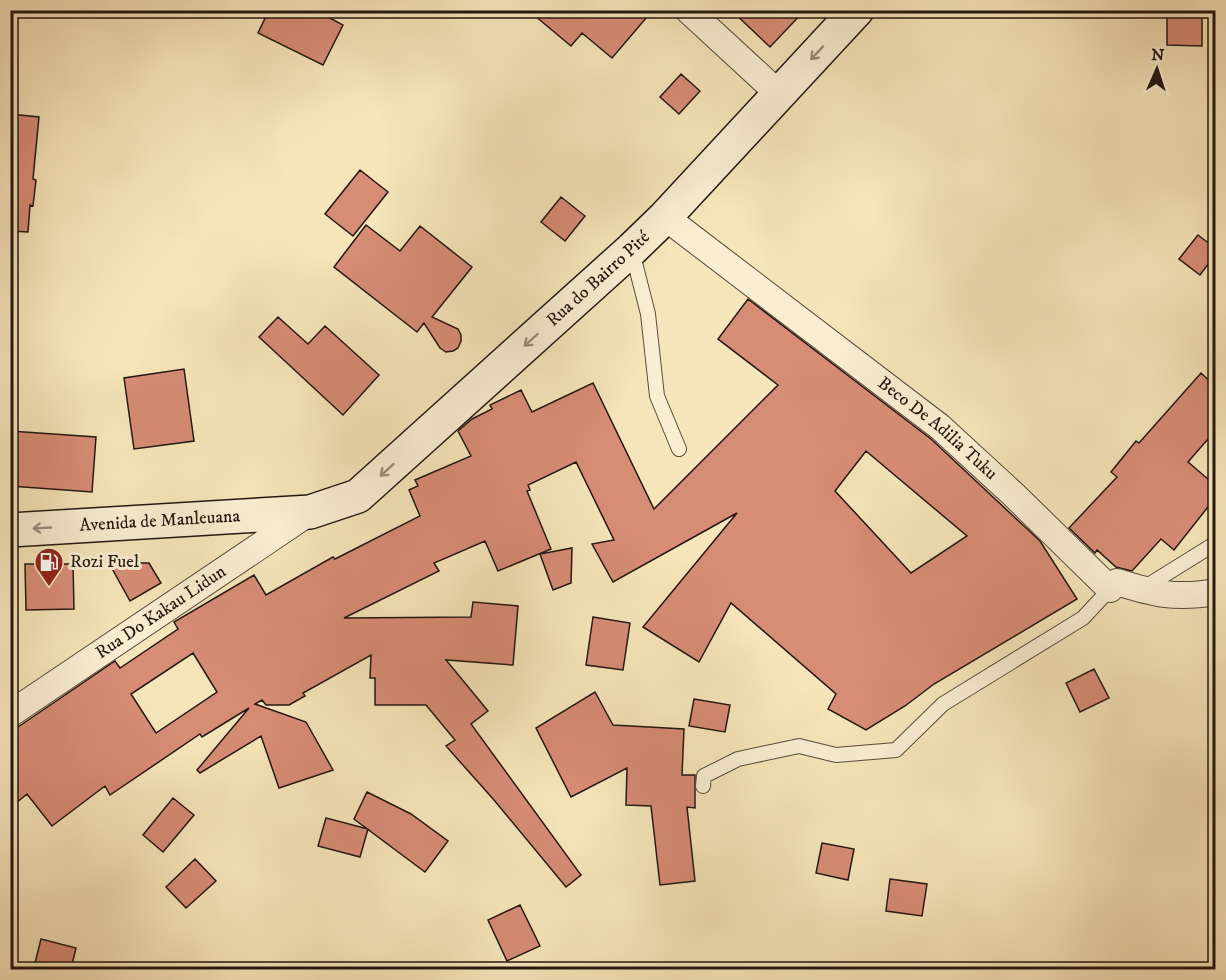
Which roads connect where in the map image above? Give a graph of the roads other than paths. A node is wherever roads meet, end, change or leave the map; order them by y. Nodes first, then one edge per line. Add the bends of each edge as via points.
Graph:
1 (688, 10) edge
2 (857, 10) edge
3 (779, 94) junction
4 (665, 217) junction
5 (632, 249) junction
6 (679, 449) dead end
7 (310, 512) junction
8 (10, 530) edge
9 (1215, 543) edge
10 (1110, 589) junction
11 (1140, 590) junction
12 (1215, 592) edge
13 (10, 714) edge
14 (703, 786) dead end

1 - 3 street
2 -> 3 main road, Rua do Bairro Pité
3 - 4 main road, Rua do Bairro Pité
4 - 5 main road, Rua do Bairro Pité
4 - 10 street, Beco De Adilia Tuku via 940,427
5 - 6 lane via 648,314 657,396
5 -> 7 main road, Rua do Bairro Pité via 358,496
7 -> 8 main road, Avenida de Manleuana
7 - 13 street, Rua Do Kakau Lidun
9 - 11 lane
10 - 11 street via 1117,582
10 - 14 lane via 1083,618 943,704 897,750 836,755 799,746 738,759 704,776
11 - 12 street via 1192,596

